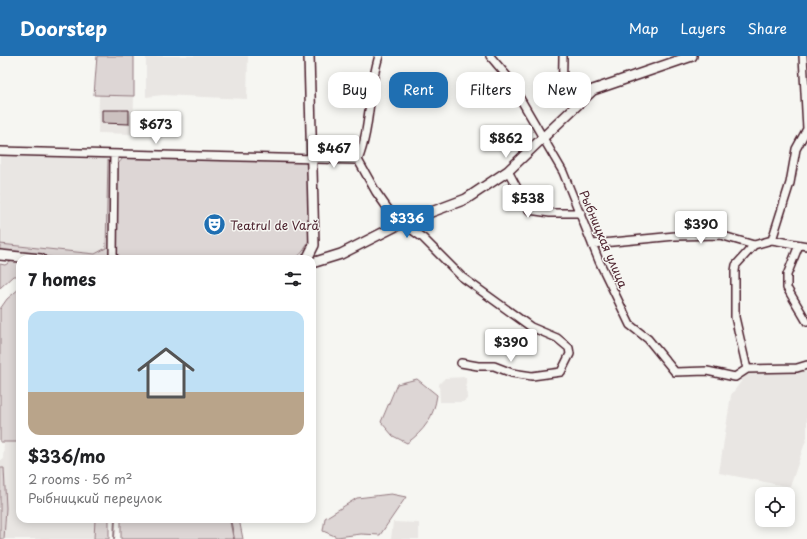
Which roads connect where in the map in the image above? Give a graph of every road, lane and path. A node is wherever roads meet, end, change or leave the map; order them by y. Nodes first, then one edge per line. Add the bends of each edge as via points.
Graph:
1 (309, 56) edge
2 (379, 56) edge
3 (490, 56) edge
4 (563, 56) edge
5 (692, 56) edge
6 (803, 56) edge
7 (563, 72) edge
8 (591, 92) edge
9 (573, 108) edge
10 (807, 129) edge
11 (544, 139) junction
12 (0, 151) edge
13 (114, 154) junction
14 (312, 159) junction
15 (358, 160) junction
16 (508, 171) junction
17 (581, 213) junction
18 (402, 223) junction
19 (772, 240) junction
20 (592, 244) junction
21 (754, 245) junction
22 (803, 245) edge
23 (0, 254) edge
24 (113, 255) edge
25 (310, 255) edge
26 (16, 256) edge
27 (316, 262) edge
28 (807, 322) edge
29 (461, 363) dead end
30 (807, 365) edge
31 (747, 369) junction

1 - 14 street
2 - 15 street via 363,149
3 - 11 street, Рыбницкая улица via 507,76
4 - 7 street
5 - 8 street
6 - 10 street
9 - 11 street
10 - 19 street via 796,149 790,183
11 - 16 street
11 - 17 street, Рыбницкая улица via 563,172
12 - 13 street
13 - 14 street
13 - 24 street
14 - 15 street
14 - 25 street via 314,245
15 - 18 street via 376,192
16 - 17 street via 529,210
16 - 18 street via 466,200
17 - 20 street, Рыбницкая улица
18 - 27 street via 356,248
18 - 29 street via 423,238 462,277 531,327 567,345 570,354 561,372 532,376 512,374 494,366
19 - 21 street
19 - 22 street
20 - 21 street via 675,236 720,235
20 - 31 street, Рыбницкая улица via 630,325 648,339 672,370 707,371 735,377
21 - 31 street via 736,265 735,271 735,317
22 - 28 street via 787,275 787,288
23 - 26 street
30 - 31 street via 797,368

